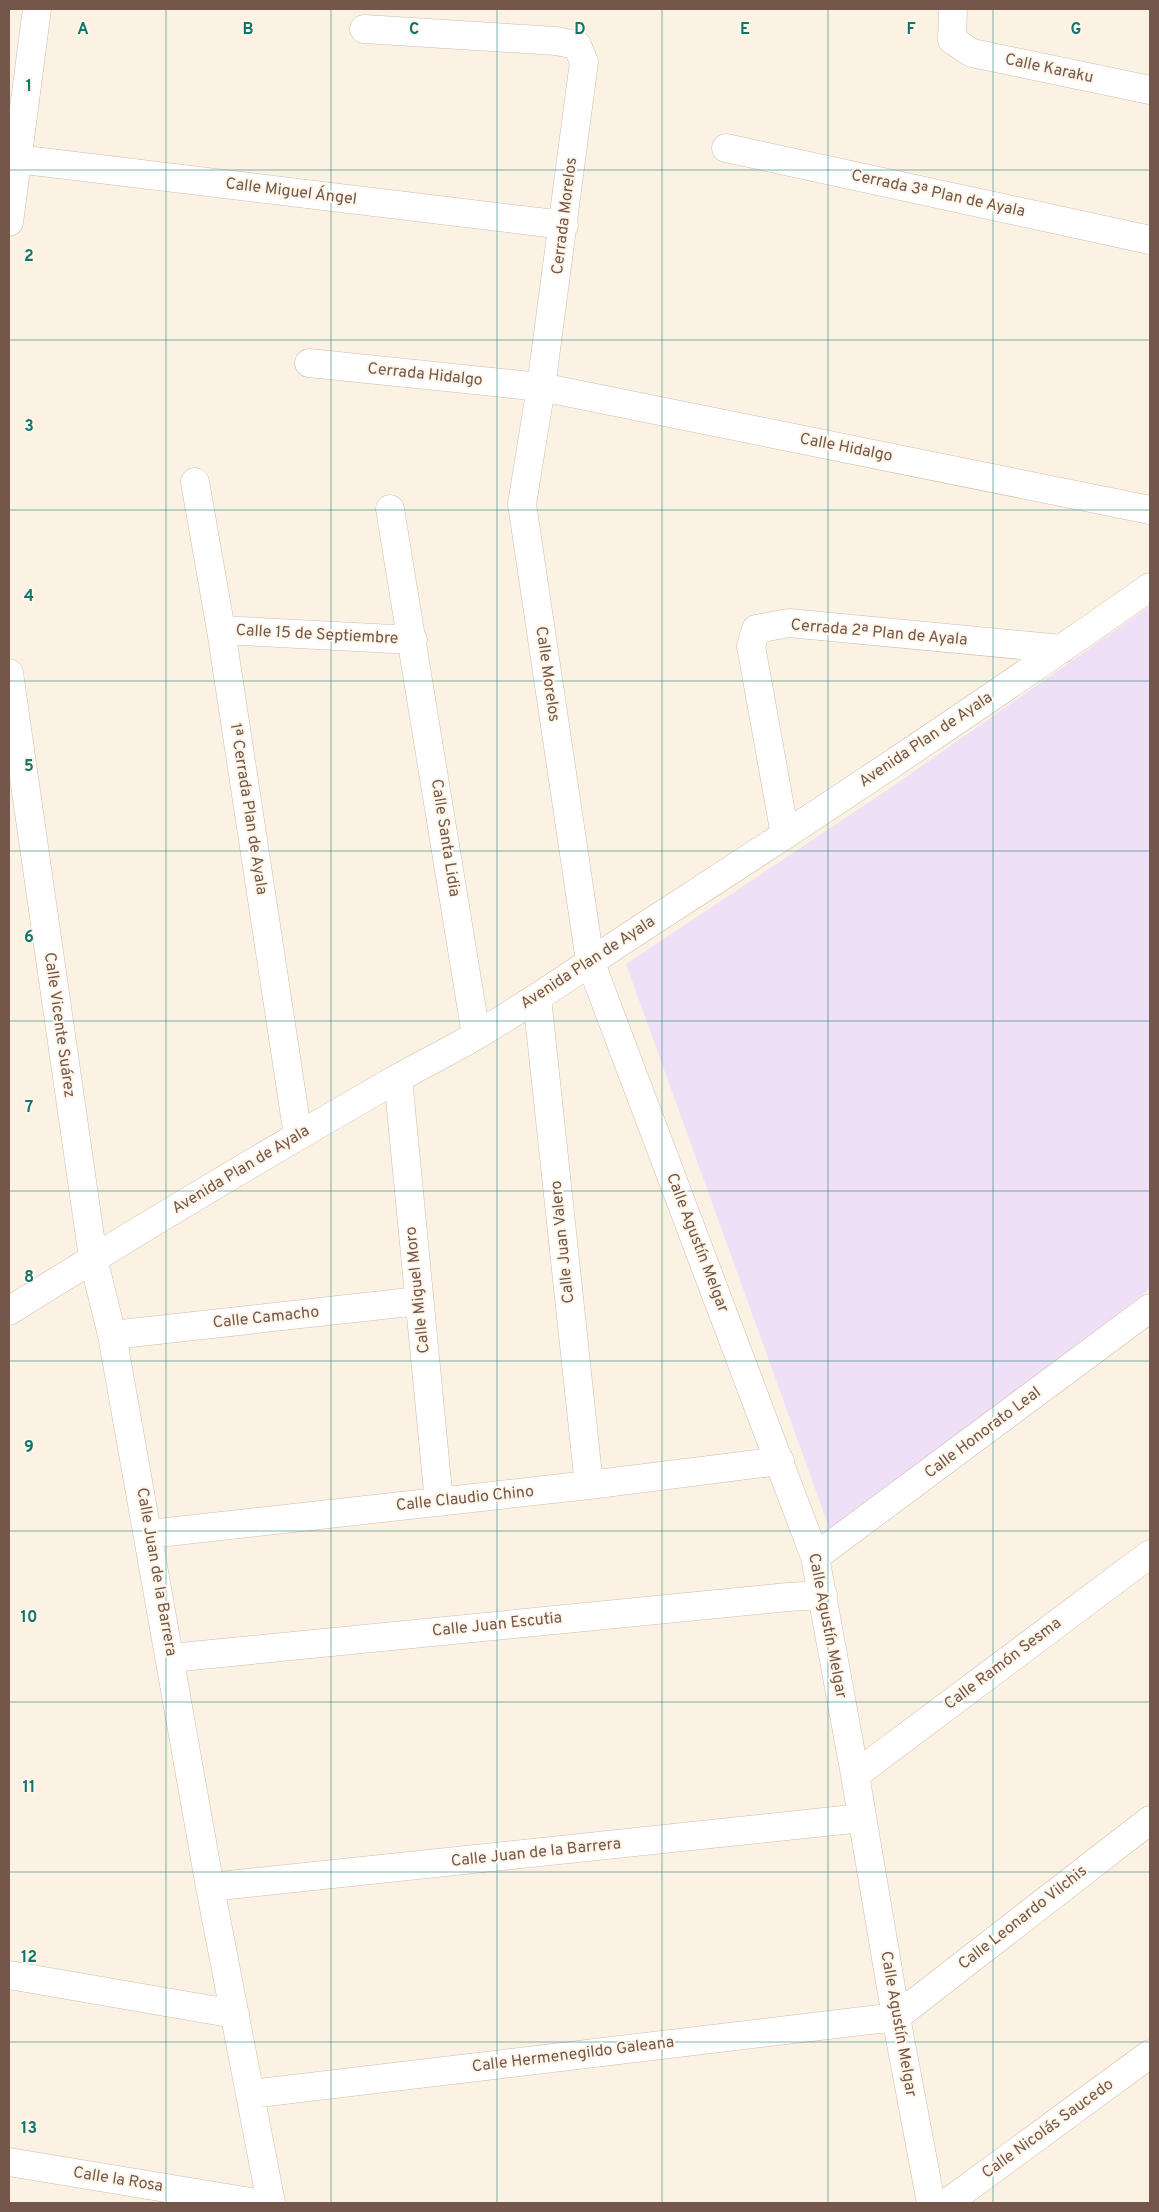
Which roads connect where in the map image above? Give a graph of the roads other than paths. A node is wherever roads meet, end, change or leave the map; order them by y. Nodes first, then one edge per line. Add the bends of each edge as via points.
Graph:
1 (37, 9) edge
2 (953, 9) edge
3 (364, 29) dead end
4 (1150, 90) edge
5 (726, 148) dead end
6 (17, 159) junction
7 (9, 222) edge
8 (564, 225) junction
9 (1150, 240) edge
10 (309, 363) dead end
11 (542, 387) junction
12 (195, 482) dead end
13 (390, 509) dead end
14 (1150, 510) edge
15 (1150, 586) edge
16 (220, 630) junction
17 (413, 640) junction
18 (1062, 649) junction
19 (9, 673) edge
20 (785, 835) junction
21 (590, 961) junction
22 (537, 998) junction
23 (476, 1035) junction
24 (398, 1078) junction
25 (298, 1136) junction
26 (93, 1258) junction
27 (419, 1301) junction
28 (1150, 1308) edge
29 (9, 1312) edge
30 (112, 1335) junction
31 (780, 1461) junction
32 (589, 1485) junction
33 (439, 1502) junction
34 (149, 1534) junction
35 (1150, 1554) edge
36 (815, 1557) junction
37 (823, 1595) junction
38 (171, 1658) junction
39 (855, 1775) junction
40 (862, 1818) junction
41 (1150, 1820) edge
42 (210, 1887) junction
43 (9, 1975) edge
44 (235, 2014) junction
45 (896, 2016) junction
46 (1150, 2054) edge
47 (251, 2094) junction
48 (9, 2162) edge
49 (257, 2203) edge
50 (271, 2203) edge
51 (931, 2203) edge
52 (947, 2203) edge

1 - 6 street
2 - 4 street, Calle Karaku via 952,40 972,53
3 - 8 street, Cerrada Morelos via 556,41 577,46 584,62
5 - 9 street, Cerrada 3ª Plan de Ayala
6 - 7 street
6 - 8 street, Calle Miguel Ángel
8 - 11 street, Cerrada Morelos
10 - 11 street, Cerrada Hidalgo
11 - 14 street, Calle Hidalgo
11 - 21 street, Calle Morelos via 522,504
12 - 16 street, 1ª Cerrada Plan de Ayala
13 - 17 street, Calle Santa Lidia
15 - 18 street, Avenida Plan de Ayala
16 - 17 street, Calle 15 de Septiembre
16 - 25 street, 1ª Cerrada Plan de Ayala
17 - 23 street, Calle Santa Lidia
18 - 20 street, Avenida Plan de Ayala
18 - 20 street, Cerrada 2ª Plan de Ayala via 789,623 756,630 751,646
19 - 26 street, Calle Vicente Suárez
20 - 21 street, Avenida Plan de Ayala
21 - 22 street, Avenida Plan de Ayala
21 - 31 street, Calle Agustín Melgar
22 - 23 street, Avenida Plan de Ayala
22 - 32 street, Calle Juan Valero
23 - 24 street, Avenida Plan de Ayala
24 - 25 street, Avenida Plan de Ayala
24 - 27 street, Calle Miguel Moro
25 - 26 street, Avenida Plan de Ayala
26 - 29 street, Avenida Plan de Ayala
26 - 30 street, Calle Juan de la Barrera
27 - 30 street, Calle Camacho
27 - 33 street, Calle Miguel Moro
28 - 36 street, Calle Honorato Leal
30 - 34 street, Calle Juan de la Barrera
31 - 32 street, Calle Claudio Chino
31 - 36 street, Calle Agustín Melgar
32 - 33 street, Calle Claudio Chino
33 - 34 street, Calle Claudio Chino
34 - 38 street, Calle Juan de la Barrera
35 - 39 street, Calle Ramón Sesma
36 - 37 street, Calle Agustín Melgar
37 - 38 street, Calle Juan Escutia
37 - 39 street, Calle Agustín Melgar
38 - 42 street, Calle Juan de la Barrera
39 - 40 street, Calle Agustín Melgar
40 - 42 street, Calle Juan de la Barrera
40 - 45 street, Calle Agustín Melgar
41 - 45 street, Calle Leonardo Vilchis
42 - 44 street, Calle Juan de la Barrera
43 - 44 street
44 - 47 street, Calle Juan de la Barrera
45 - 47 street, Calle Hermenegildo Galeana
45 - 51 street, Calle Agustín Melgar
46 - 52 street, Calle Nicolás Saucedo
47 - 50 street, Calle Juan de la Barrera
48 - 49 street, Calle la Rosa

